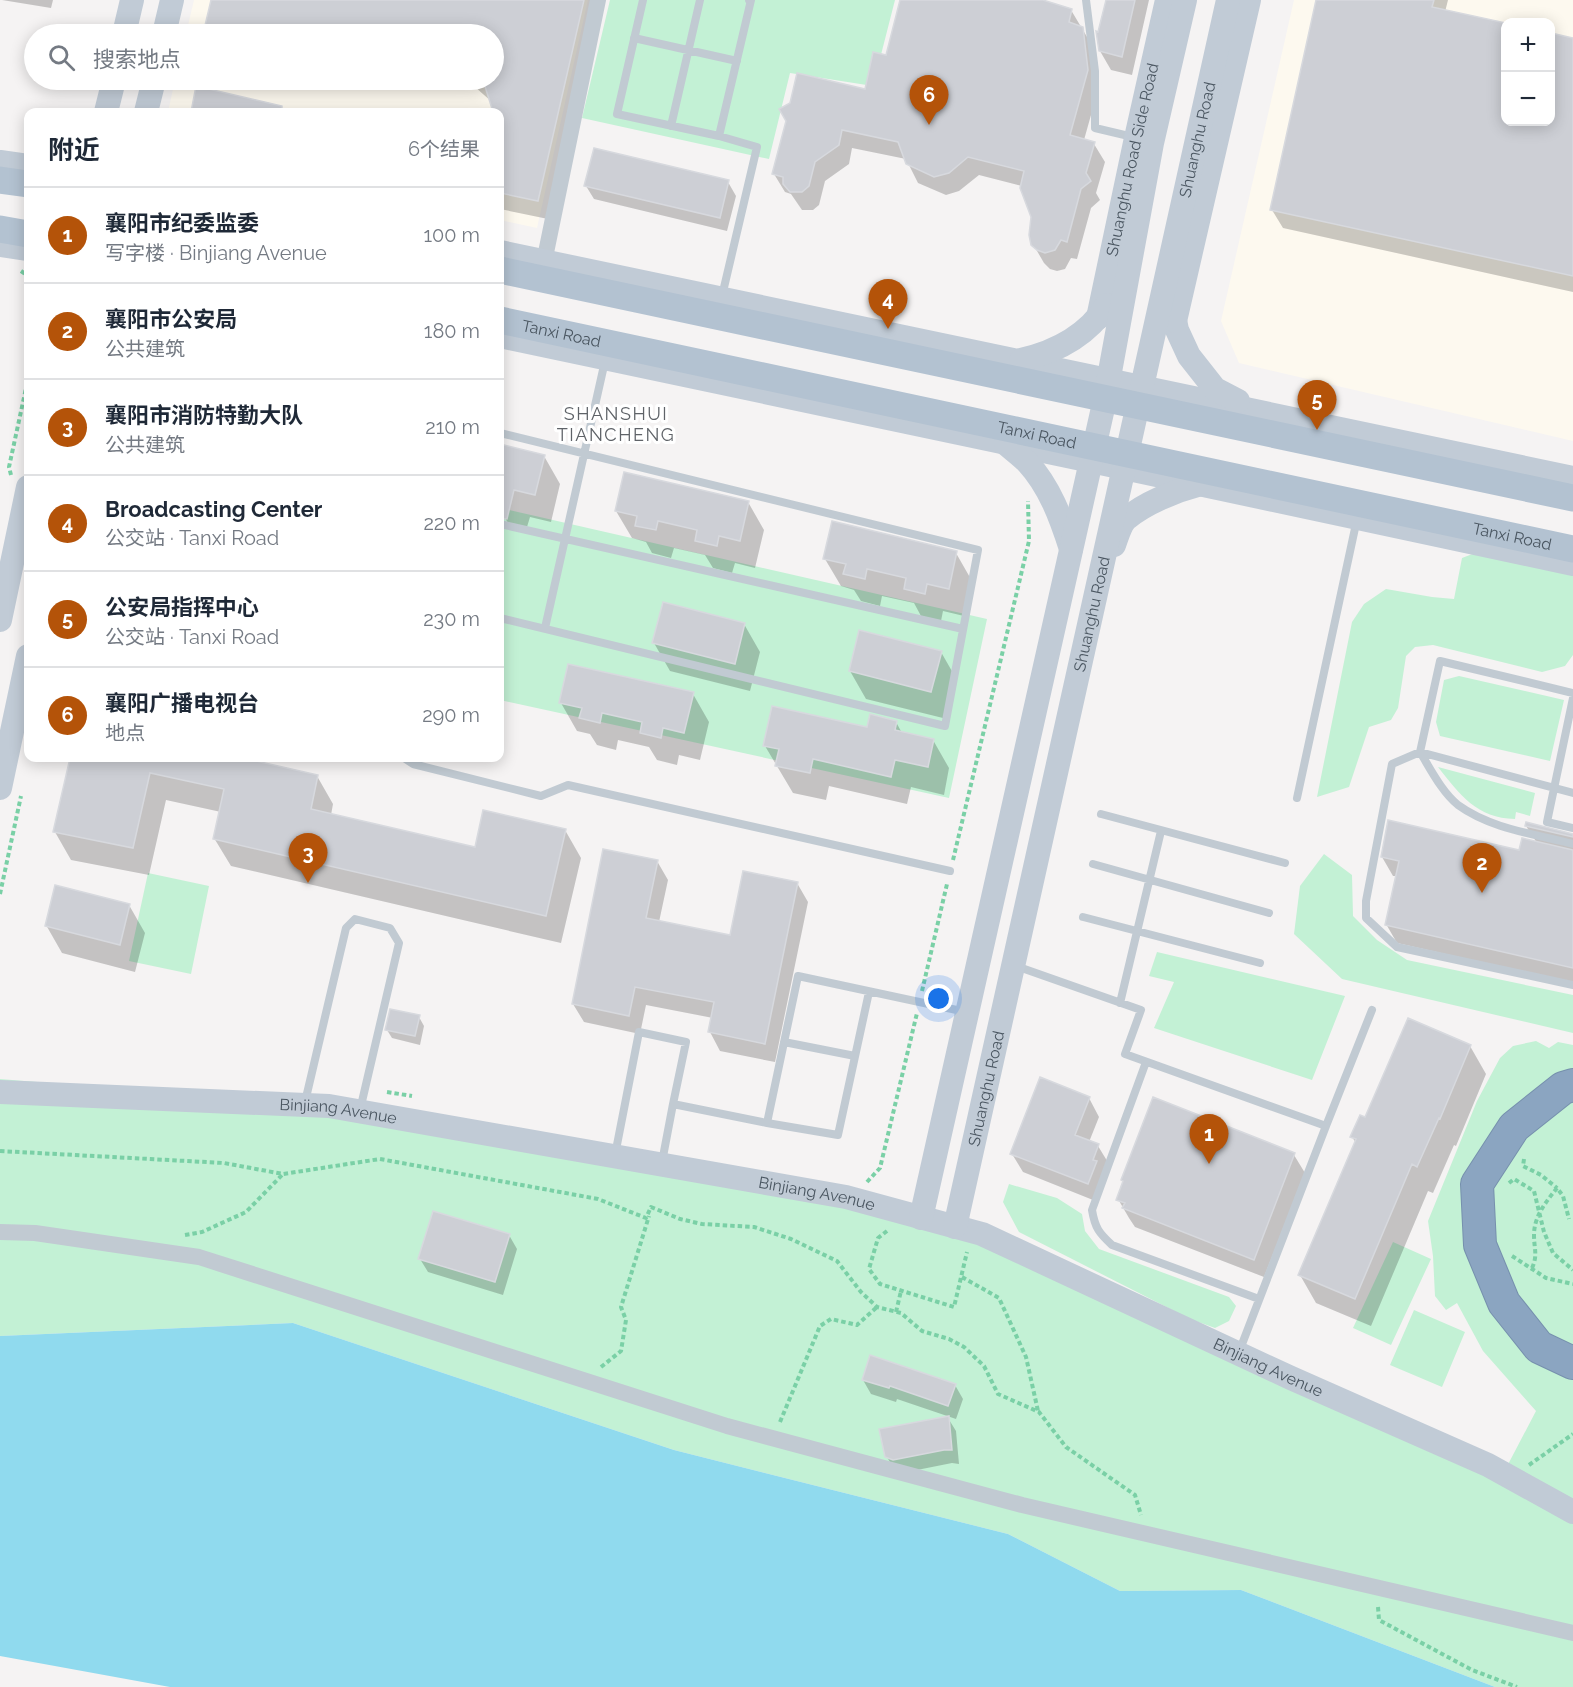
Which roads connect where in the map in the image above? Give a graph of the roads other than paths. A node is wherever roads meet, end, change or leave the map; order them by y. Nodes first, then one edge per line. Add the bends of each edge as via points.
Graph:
1 (132, 0) edge
2 (172, 0) edge
3 (598, 0) edge
4 (643, 0) edge
5 (700, 0) edge
6 (749, 0) edge
7 (1086, 0) edge
8 (1167, 0) edge
9 (1185, 0) edge
10 (1228, 0) edge
11 (1249, 0) edge
12 (126, 24) edge
13 (166, 24) edge
14 (634, 38) junction
15 (688, 50) junction
16 (737, 61) junction
17 (112, 90) edge
18 (152, 90) edge
19 (107, 108) edge
20 (147, 108) edge
21 (671, 126) junction
22 (719, 136) junction
23 (1144, 140) junction
24 (0, 162) edge
25 (24, 165) edge
26 (0, 180) edge
27 (24, 183) edge
28 (0, 229) edge
29 (24, 233) edge
30 (0, 245) edge
31 (504, 254) edge
32 (24, 259) edge
33 (504, 270) edge
34 (542, 270) junction
35 (1128, 272) junction
36 (1166, 278) junction
37 (722, 299) junction
38 (1098, 318) junction
39 (504, 321) edge
40 (1175, 321) junction
41 (504, 337) edge
42 (607, 351) junction
43 (1016, 361) junction
44 (1106, 390) junction
45 (1140, 396) junction
46 (1256, 411) junction
47 (504, 434) edge
48 (1004, 442) junction
49 (584, 454) junction
50 (1093, 454) junction
51 (1125, 461) junction
52 (1227, 475) junction
53 (1573, 478) edge
54 (1199, 484) junction
55 (21, 485) edge
56 (1573, 498) edge
57 (1357, 518) junction
58 (504, 525) edge
59 (565, 539) junction
60 (1071, 549) junction
61 (1573, 549) edge
62 (1573, 564) edge
63 (1100, 577) junction
64 (504, 619) edge
65 (0, 620) edge
66 (545, 628) junction
67 (963, 629) junction
68 (24, 688) edge
69 (1573, 693) edge
70 (1573, 698) edge
71 (1420, 752) junction
72 (410, 762) edge
73 (1554, 788) junction
74 (11, 790) edge
75 (1573, 793) edge
76 (1297, 798) dead end
77 (1101, 814) dead end
78 (1573, 828) edge
79 (1161, 831) junction
80 (1573, 844) edge
81 (1285, 863) dead end
82 (1093, 864) dead end
83 (950, 871) road end
84 (1149, 880) junction
85 (1269, 913) dead end
86 (1083, 917) dead end
87 (1137, 932) junction
88 (1260, 963) dead end
89 (1013, 965) junction
90 (1573, 986) edge
91 (869, 992) junction
92 (1120, 1003) junction
93 (1372, 1010) dead end
94 (967, 1012) junction
95 (784, 1042) junction
96 (855, 1056) junction
97 (1146, 1062) junction
98 (1573, 1085) edge
99 (0, 1092) edge
100 (362, 1101) junction
101 (673, 1104) junction
102 (304, 1105) junction
103 (767, 1123) junction
104 (1326, 1125) junction
105 (615, 1156) junction
106 (662, 1165) junction
107 (914, 1216) junction
108 (963, 1229) junction
109 (0, 1232) edge
110 (1259, 1299) junction
111 (1238, 1353) junction
112 (1573, 1363) edge
113 (1573, 1512) edge
114 (1573, 1633) edge

1 - 12 street
2 - 13 street
3 - 34 street
4 - 14 lane
5 - 15 lane
6 - 16 lane
7 - 23 lane via 1095,71 1095,128
8 - 23 street, Shuanghu Road Side Road
9 - 23 street, Shuanghu Road
10 - 36 street, Shuanghu Road
11 - 40 street
14 - 15 lane
14 - 21 lane via 617,114
15 - 16 lane
15 - 21 lane
16 - 22 lane
17 - 19 street
18 - 20 street
21 - 22 lane
22 - 37 lane via 757,147
23 - 35 street, Shuanghu Road
23 - 38 street, Shuanghu Road Side Road
24 - 25 street
26 - 27 main road
28 - 29 main road
30 - 32 street
31 - 34 street
33 - 34 main road
34 - 37 street
34 - 44 main road
35 - 38 street
35 - 44 street, Shuanghu Road
36 - 40 street
36 - 45 street, Shuanghu Road
37 - 43 street
38 - 43 street via 1059,347
39 - 42 main road, Tanxi Road
40 - 46 street via 1189,356 1215,389
41 - 42 street
42 - 48 street
42 - 49 lane
42 - 50 main road, Tanxi Road
43 - 44 street
44 - 45 main road
44 - 50 street, Shuanghu Road
45 - 46 street
45 - 51 street, Shuanghu Road
45 - 56 main road
46 - 53 street
47 - 49 lane
48 - 50 street
48 - 60 street via 1042,482 1059,511
49 - 59 lane
49 - 67 lane via 978,550
50 - 51 main road, Tanxi Road
50 - 60 street, Shuanghu Road
51 - 52 main road, Tanxi Road
51 - 54 street
51 - 63 street, Shuanghu Road
52 - 54 street
52 - 61 main road, Tanxi Road
54 - 57 street
54 - 63 street via 1177,490 1124,521
55 - 65 street
57 - 62 street
57 - 76 lane
58 - 59 lane
59 - 66 lane
59 - 67 lane
60 - 94 street, Shuanghu Road
63 - 89 street, Shuanghu Road
64 - 66 lane
66 - 67 lane via 945,726
68 - 74 street
69 - 71 lane via 1440,661
70 - 73 lane
71 - 73 lane
71 - 80 lane via 1457,804 1487,822
71 - 90 lane via 1392,764 1366,918 1397,947
72 - 83 lane via 541,796 568,785
73 - 75 lane
73 - 78 lane via 1547,822
77 - 79 lane
79 - 81 lane
79 - 84 lane
82 - 84 lane
84 - 85 lane
84 - 87 lane
86 - 87 lane
87 - 88 lane
87 - 92 lane
89 - 92 lane
89 - 108 street, Shuanghu Road
91 - 94 lane
91 - 95 lane via 798,976
91 - 96 lane
92 - 97 lane via 1141,1010 1125,1054
93 - 104 lane
94 - 107 street, Shuanghu Road
95 - 96 lane
95 - 103 lane
96 - 103 lane via 838,1135
97 - 104 lane
97 - 110 lane via 1092,1210 1094,1224 1112,1245
98 - 112 highway via 1563,1088 1514,1127 1477,1184 1480,1245 1504,1303 1539,1347
99 - 102 street, Binjiang Avenue
100 - 102 street, Binjiang Avenue
100 - 102 lane via 399,943 390,928 355,919 346,928
100 - 105 street, Binjiang Avenue
101 - 103 lane
101 - 105 lane via 686,1042 639,1032
101 - 106 lane
104 - 110 lane
105 - 106 street, Binjiang Avenue
106 - 107 street, Binjiang Avenue via 846,1197
107 - 108 street, Binjiang Avenue
108 - 111 street, Binjiang Avenue via 993,1239
109 - 114 street via 35,1233 199,1257 727,1426 1022,1505
110 - 111 lane
111 - 113 street, Binjiang Avenue via 1488,1465

